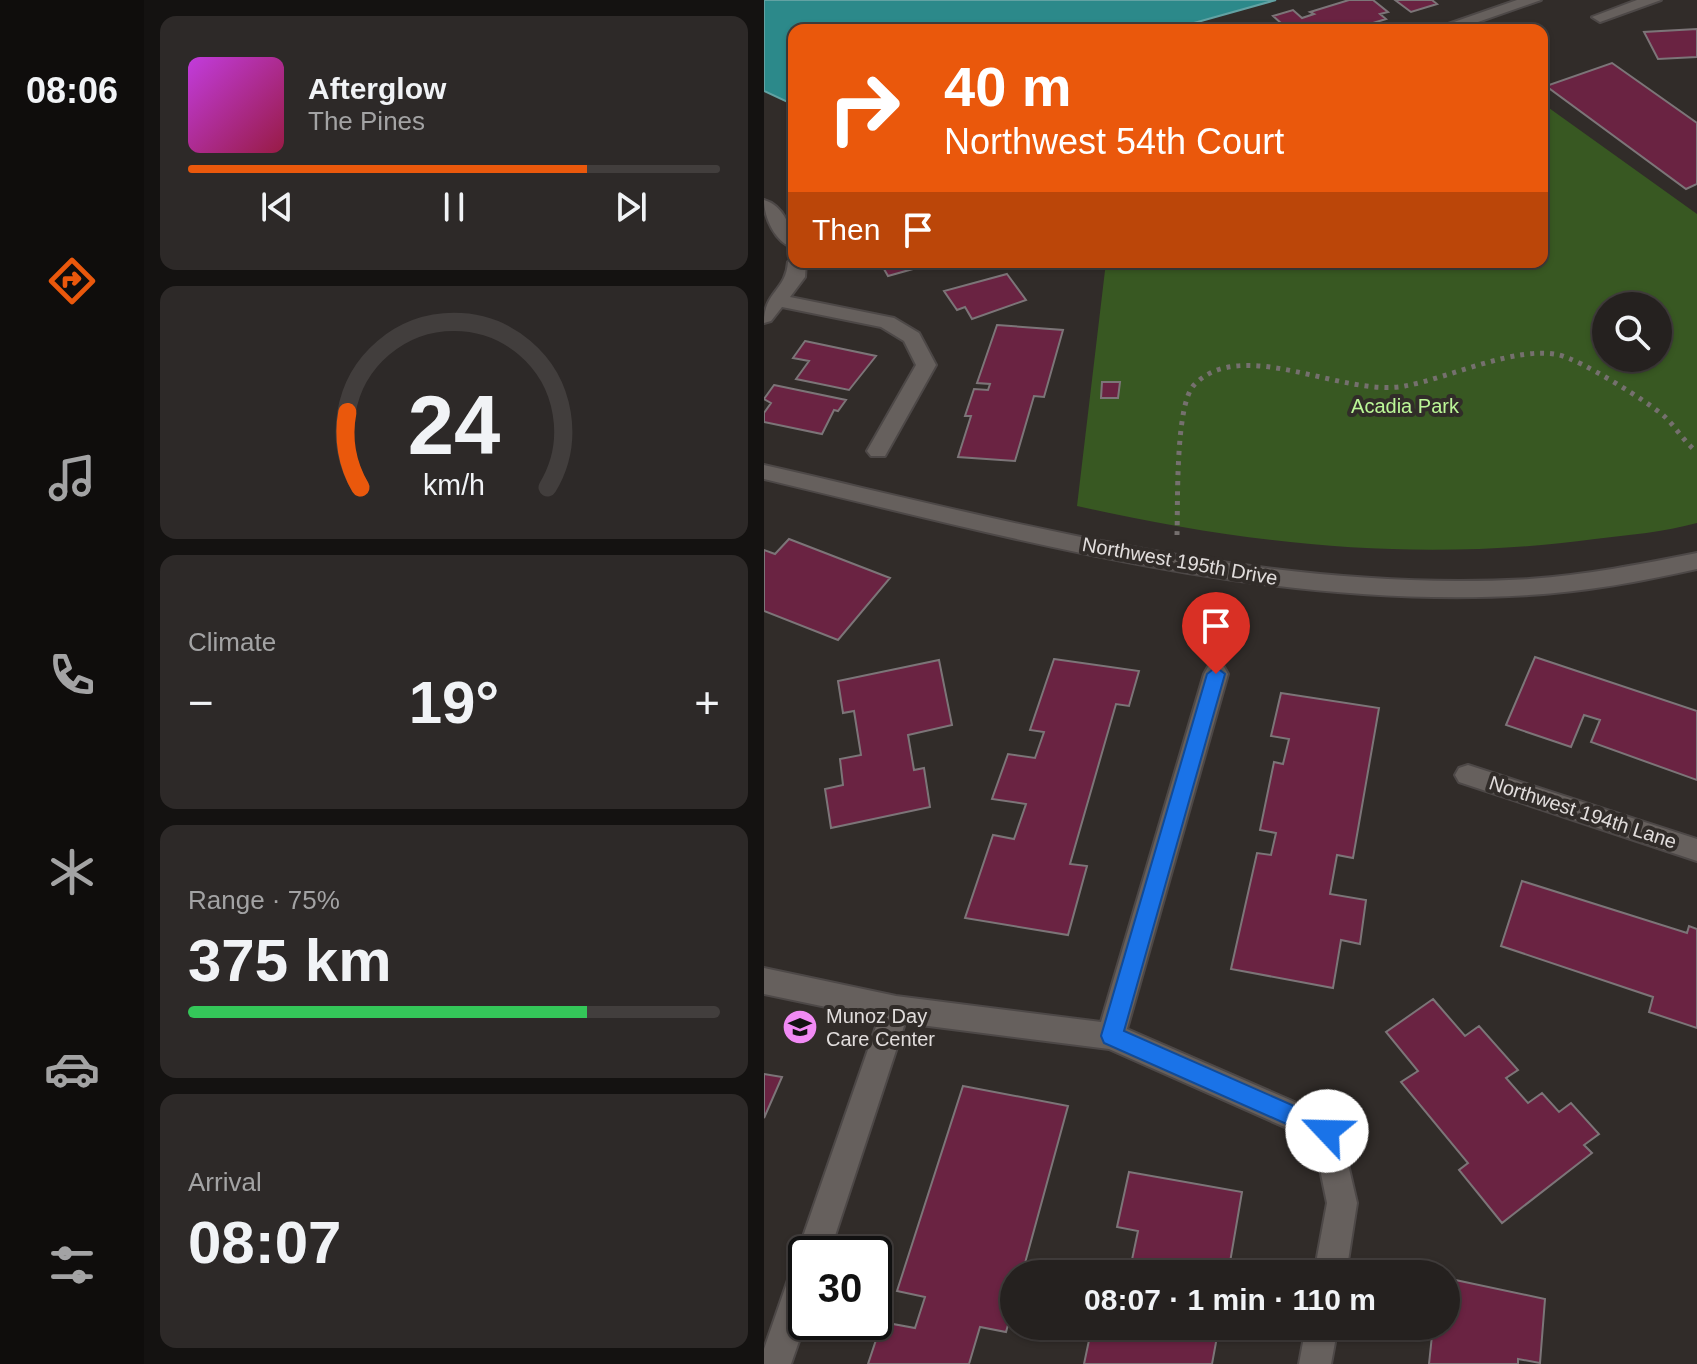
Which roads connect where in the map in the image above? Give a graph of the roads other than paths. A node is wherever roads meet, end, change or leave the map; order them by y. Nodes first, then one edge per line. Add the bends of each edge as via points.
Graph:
1 (1533, 0) edge
2 (1653, 0) edge
3 (1600, 17) dead end
4 (1458, 24) edge
5 (764, 205) edge
6 (788, 228) edge
7 (797, 268) edge
8 (778, 300) junction
9 (764, 317) edge
10 (878, 451) dead end
11 (764, 472) edge
12 (1697, 561) edge
13 (1216, 674) dead end
14 (1468, 775) dead end
15 (1697, 850) edge
16 (764, 981) edge
17 (896, 1009) junction
18 (1111, 1036) junction
19 (819, 1236) edge
20 (1332, 1260) edge
21 (788, 1326) edge
22 (1319, 1340) edge
23 (775, 1364) edge
24 (1315, 1364) edge

1 - 4 street
2 - 3 street
5 - 6 street
7 - 8 street via 796,277
8 - 9 street
8 - 10 street via 887,322 912,337 926,365
11 - 12 street, Northwest 195th Drive via 1243,575 1386,588 1508,589 1637,574
13 - 18 street
14 - 15 street, Northwest 194th Lane
16 - 17 street
17 - 18 street
17 - 19 street
18 - 20 street via 1327,1131 1342,1203
21 - 23 street
22 - 24 street

